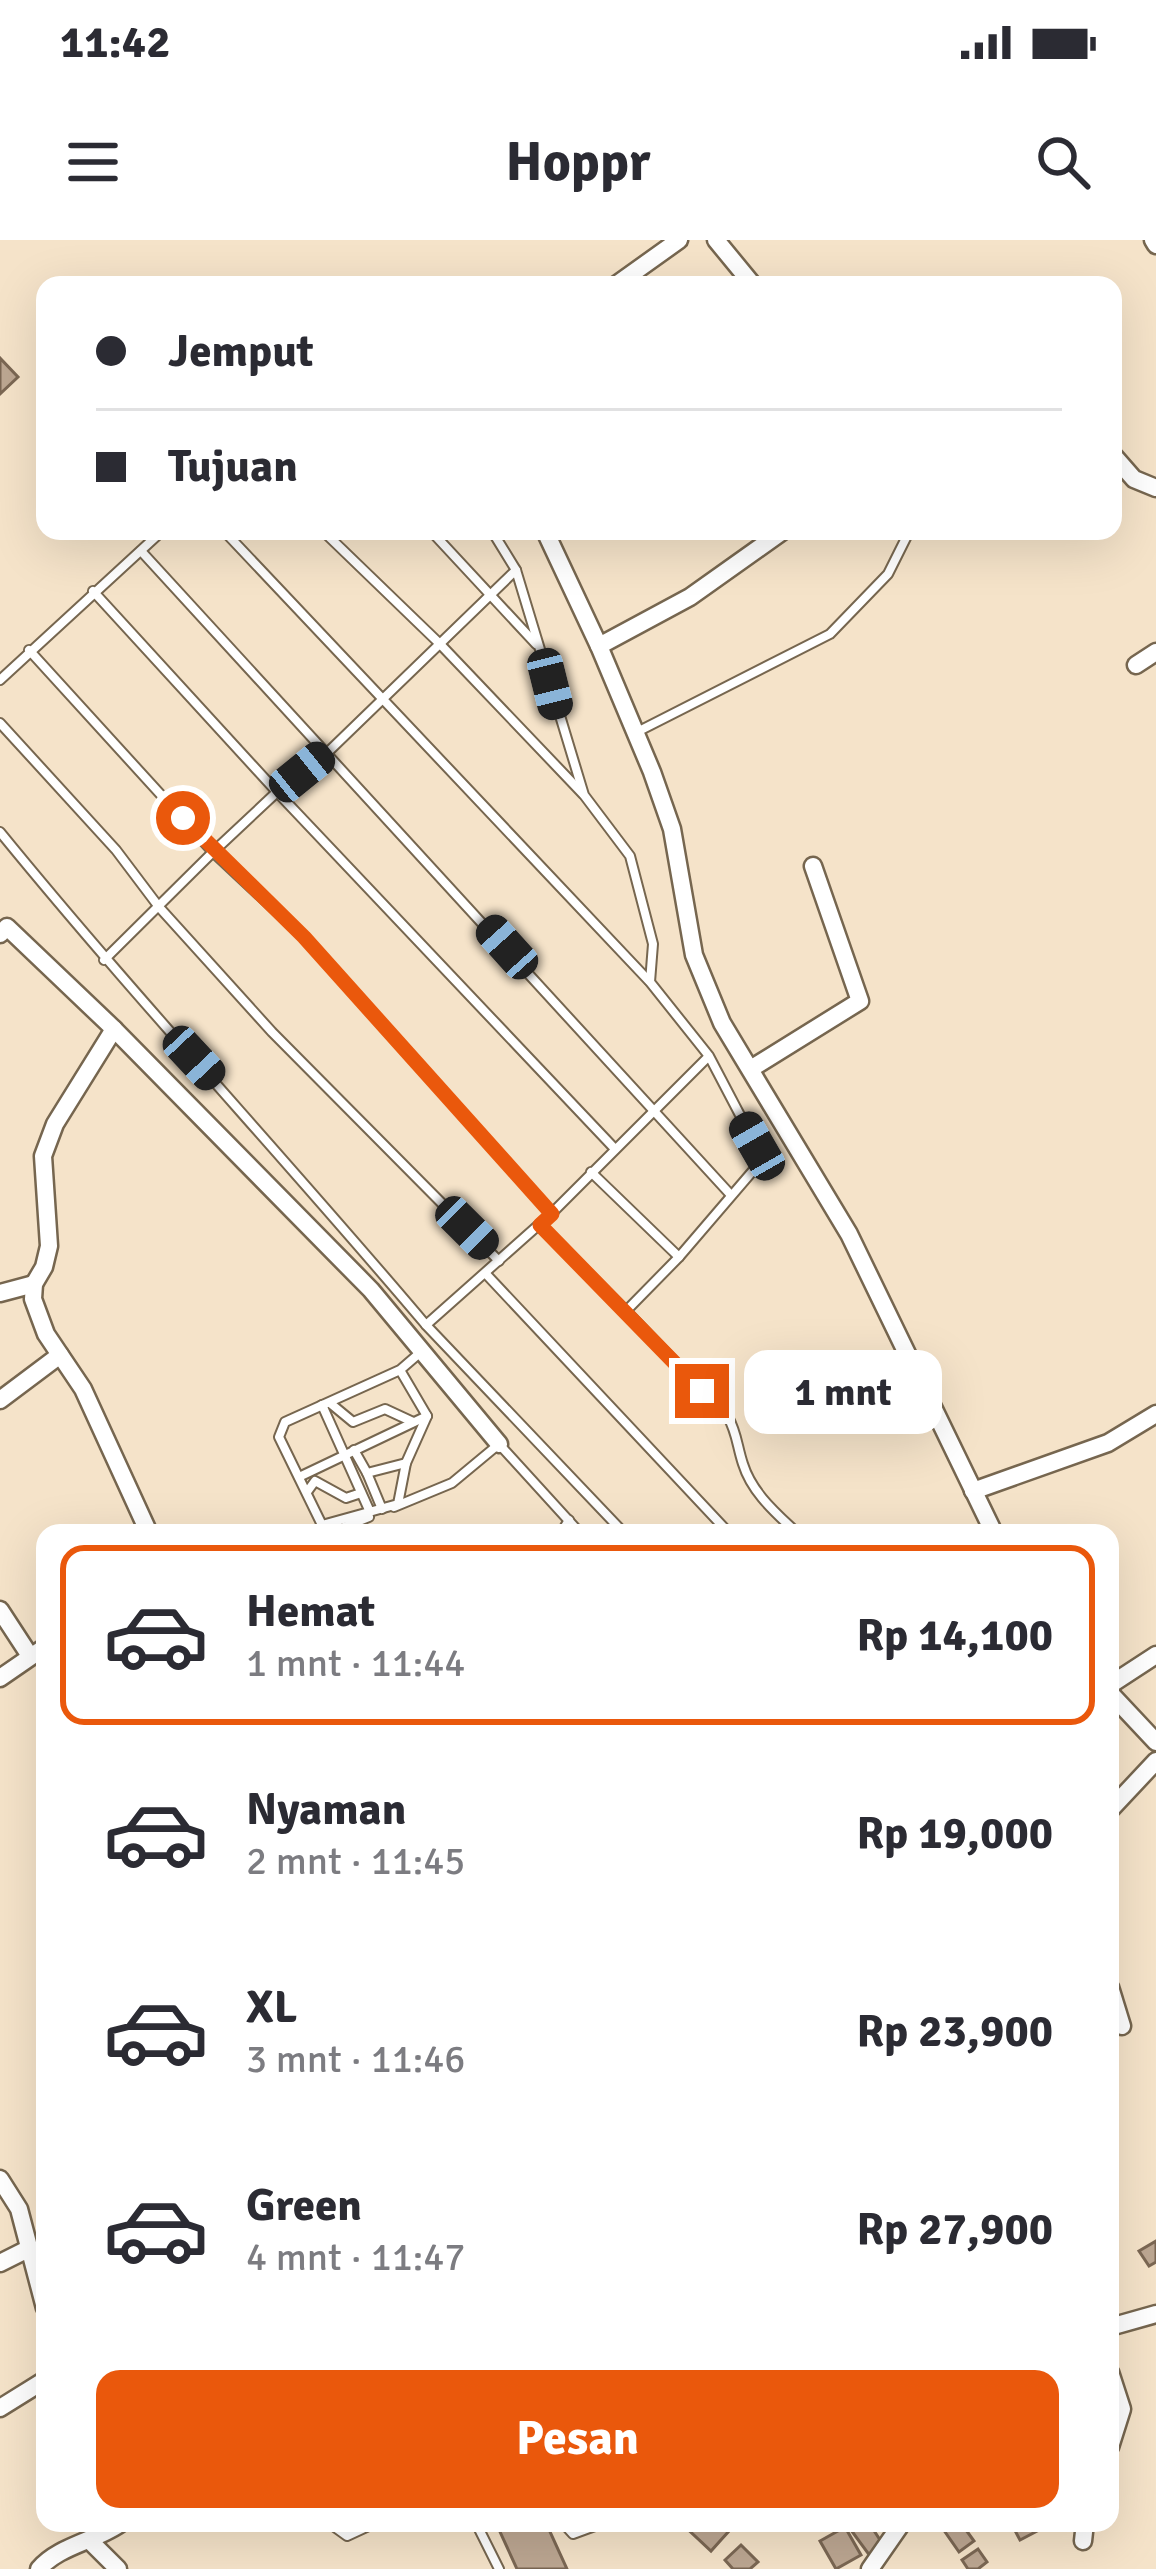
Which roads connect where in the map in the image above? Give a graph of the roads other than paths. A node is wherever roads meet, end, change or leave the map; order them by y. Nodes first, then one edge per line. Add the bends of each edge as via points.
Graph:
1 (679, 240) edge
2 (716, 240) edge
3 (642, 276) edge
4 (746, 276) edge
5 (1122, 465) edge
6 (1156, 488) edge
7 (152, 540) edge
8 (233, 540) edge
9 (331, 540) edge
10 (439, 540) edge
11 (498, 540) edge
12 (549, 540) edge
13 (770, 540) edge
14 (905, 540) edge
15 (141, 550) junction
16 (516, 570) junction
17 (93, 591) junction
18 (490, 596) junction
19 (440, 644) junction
20 (599, 646) junction
21 (541, 649) junction
22 (29, 650) junction
23 (1156, 652) edge
24 (1136, 665) dead end
25 (0, 680) edge
26 (382, 698) junction
27 (0, 723) edge
28 (636, 733) junction
29 (328, 752) junction
30 (277, 792) junction
31 (584, 795) junction
32 (0, 832) edge
33 (213, 852) junction
34 (813, 866) dead end
35 (159, 907) junction
36 (2, 927) edge
37 (104, 960) junction
38 (650, 982) junction
39 (114, 1029) junction
40 (709, 1056) junction
41 (752, 1068) junction
42 (656, 1110) junction
43 (615, 1149) junction
44 (591, 1172) junction
45 (730, 1194) junction
46 (552, 1214) junction
47 (540, 1225) junction
48 (679, 1257) junction
49 (500, 1261) junction
50 (486, 1274) junction
51 (34, 1284) junction
52 (0, 1293) edge
53 (626, 1311) junction
54 (426, 1325) junction
55 (422, 1351) junction
56 (60, 1355) junction
57 (400, 1370) junction
58 (0, 1400) edge
59 (326, 1404) junction
60 (1156, 1414) edge
61 (427, 1416) junction
62 (413, 1422) junction
63 (499, 1444) junction
64 (354, 1450) junction
65 (343, 1454) junction
66 (406, 1463) junction
67 (368, 1474) junction
68 (299, 1477) junction
69 (974, 1491) junction
70 (307, 1493) junction
71 (361, 1493) junction
72 (382, 1509) junction
73 (370, 1512) junction
74 (569, 1520) junction
75 (145, 1524) edge
76 (321, 1524) edge
77 (329, 1524) edge
78 (352, 1524) edge
79 (567, 1524) edge
80 (572, 1524) edge
81 (615, 1524) edge
82 (721, 1524) edge
83 (788, 1524) edge
84 (990, 1524) edge
85 (0, 1610) edge
86 (36, 1649) edge
87 (36, 1652) edge
88 (1156, 1655) edge
89 (0, 1678) edge
90 (1119, 1682) edge
91 (1119, 1699) edge
92 (1156, 1742) edge
93 (1156, 1761) edge
94 (1119, 1800) edge
95 (1119, 2016) edge
96 (1122, 2026) dead end
97 (0, 2179) edge
98 (30, 2248) junction
99 (0, 2263) edge
100 (36, 2272) edge
101 (1156, 2314) edge
102 (1119, 2324) edge
103 (36, 2386) edge
104 (0, 2408) edge
105 (106, 2532) edge
106 (481, 2532) edge
107 (896, 2532) edge
108 (91, 2541) junction
109 (39, 2569) edge
110 (118, 2569) edge
111 (500, 2569) edge
112 (870, 2569) edge

1 - 3 street
2 - 4 street
5 - 6 street
7 - 15 lane
8 - 26 lane
9 - 19 lane
10 - 18 lane
11 - 16 lane
12 - 20 street
13 - 20 street via 690,597
14 - 28 lane via 888,574 830,634
15 - 17 lane
15 - 29 lane
16 - 18 lane
16 - 21 lane
17 - 22 lane
17 - 30 lane
18 - 19 lane
18 - 21 lane
19 - 26 lane
19 - 31 lane
20 - 28 street
21 - 31 lane
22 - 25 lane
22 - 33 lane
23 - 24 street
26 - 29 lane
26 - 38 lane
27 - 35 lane
28 - 41 street via 672,829 694,955 722,1023
29 - 30 lane
29 - 42 lane
30 - 33 lane
30 - 43 lane
31 - 38 lane via 630,856 653,944
32 - 37 lane
33 - 35 lane
33 - 46 lane via 304,937
34 - 41 street via 860,1001
35 - 37 lane
35 - 49 lane
36 - 39 street
37 - 54 lane
38 - 40 lane
39 - 51 street via 43,1156 49,1246
39 - 55 street
40 - 42 lane
40 - 45 lane via 764,1159
41 - 69 street via 849,1234
42 - 43 lane
42 - 45 lane
43 - 44 lane
44 - 46 lane
44 - 48 lane
45 - 48 lane
46 - 47 lane
47 - 49 lane
47 - 53 lane
48 - 53 lane
49 - 50 lane
50 - 54 lane
50 - 82 lane
51 - 52 street
51 - 56 street via 39,1316
53 - 83 lane via 728,1417 751,1482
54 - 81 lane
55 - 57 lane
55 - 63 street
56 - 58 street
56 - 75 street
57 - 59 lane
57 - 61 lane
59 - 62 lane via 353,1422 386,1409
59 - 65 lane
59 - 68 lane via 280,1430
60 - 69 street via 1108,1443
61 - 62 lane
61 - 66 lane
62 - 64 lane
63 - 74 lane
63 - 78 lane via 443,1488
64 - 65 lane
64 - 67 lane
65 - 68 lane
65 - 71 lane
66 - 67 lane
66 - 72 lane via 398,1504
67 - 72 lane
68 - 70 lane
69 - 84 street
70 - 71 lane via 315,1481 346,1498
70 - 76 lane
71 - 73 lane
72 - 73 lane
73 - 77 lane
74 - 79 lane
74 - 80 lane
85 - 86 street
87 - 89 street
88 - 90 street
91 - 92 street
93 - 94 street
95 - 96 street
97 - 98 street
98 - 99 street
98 - 100 street
101 - 102 street
103 - 104 street
105 - 108 street
106 - 111 lane
107 - 112 street
108 - 109 street
108 - 110 street

